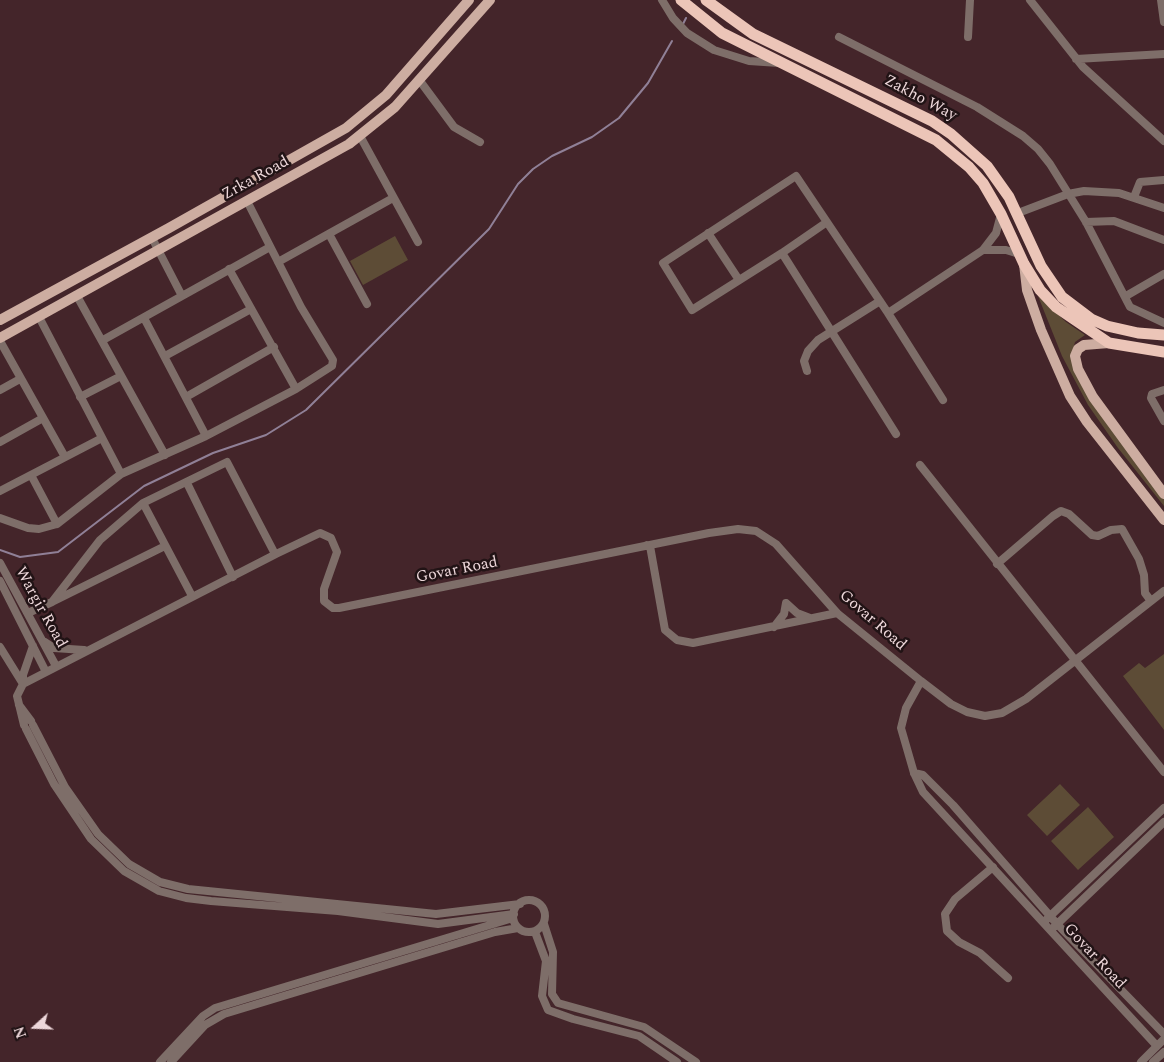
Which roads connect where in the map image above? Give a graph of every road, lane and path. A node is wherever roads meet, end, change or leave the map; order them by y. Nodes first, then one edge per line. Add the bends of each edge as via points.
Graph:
1 (468, 0) edge
2 (490, 0) edge
3 (662, 0) edge
4 (681, 0) edge
5 (706, 0) edge
6 (970, 0) edge
7 (1030, 0) edge
8 (1161, 0) edge
9 (1164, 22) edge
10 (754, 34) junction
11 (840, 37) dead end
12 (968, 37) dead end
13 (747, 46) junction
14 (1164, 54) edge
15 (1076, 59) junction
16 (783, 63) junction
17 (420, 80) junction
18 (360, 136) junction
19 (1164, 141) edge
20 (480, 142) dead end
21 (1164, 180) edge
22 (1068, 194) junction
23 (1134, 196) junction
24 (393, 198) junction
25 (247, 200) junction
26 (1164, 208) edge
27 (1018, 213) junction
28 (1001, 214) junction
29 (827, 222) junction
30 (1086, 222) junction
31 (708, 233) junction
32 (329, 234) junction
33 (152, 238) junction
34 (1164, 240) edge
35 (418, 242) dead end
36 (270, 247) junction
37 (983, 250) junction
38 (158, 251) junction
39 (782, 252) junction
40 (1022, 259) junction
41 (278, 262) junction
42 (229, 269) junction
43 (1164, 274) edge
44 (739, 280) junction
45 (77, 296) junction
46 (182, 296) junction
47 (1126, 296) junction
48 (880, 301) junction
49 (367, 304) dead end
50 (251, 308) junction
51 (888, 313) junction
52 (39, 317) junction
53 (144, 318) junction
54 (0, 320) edge
55 (1164, 323) edge
56 (832, 331) junction
57 (1164, 335) edge
58 (0, 340) edge
59 (103, 340) junction
60 (1109, 343) junction
61 (274, 348) junction
62 (1164, 352) edge
63 (165, 356) junction
64 (807, 371) dead end
65 (121, 376) junction
66 (20, 379) junction
67 (296, 389) junction
68 (0, 390) edge
69 (1164, 390) edge
70 (186, 397) junction
71 (80, 398) junction
72 (943, 400) dead end
73 (43, 418) junction
74 (1164, 421) edge
75 (896, 434) dead end
76 (206, 436) junction
77 (102, 438) junction
78 (0, 442) edge
79 (165, 455) junction
80 (65, 457) junction
81 (920, 465) dead end
82 (121, 474) junction
83 (30, 475) junction
84 (187, 483) junction
85 (0, 491) edge
86 (1163, 491) edge
87 (143, 503) junction
88 (0, 518) edge
89 (1164, 520) edge
90 (57, 524) junction
91 (647, 545) junction
92 (166, 546) junction
93 (275, 554) junction
94 (0, 563) edge
95 (997, 564) junction
96 (234, 577) junction
97 (1, 584) edge
98 (1164, 591) edge
99 (192, 596) junction
100 (1151, 601) junction
101 (52, 602) junction
102 (837, 613) junction
103 (28, 614) junction
104 (810, 618) junction
105 (774, 627) junction
106 (42, 640) junction
107 (33, 646) junction
108 (0, 647) edge
109 (88, 650) junction
110 (3, 658) edge
111 (1074, 660) junction
112 (56, 666) junction
113 (46, 672) junction
114 (921, 681) junction
115 (23, 684) junction
116 (29, 725) junction
117 (1164, 772) edge
118 (914, 773) junction
119 (1164, 808) edge
120 (1164, 822) edge
121 (129, 864) junction
122 (993, 867) junction
123 (124, 871) junction
124 (520, 904) junction
125 (513, 916) junction
126 (1050, 916) junction
127 (1043, 922) junction
128 (544, 924) junction
129 (1057, 924) junction
130 (518, 928) junction
131 (1050, 930) junction
132 (535, 932) junction
133 (1008, 978) dead end
134 (1164, 1034) edge
135 (1164, 1039) edge
136 (1156, 1045) junction
137 (1164, 1052) edge
138 (160, 1062) edge
139 (171, 1062) edge
140 (677, 1062) edge
141 (696, 1062) edge
142 (1141, 1062) edge
143 (1153, 1062) edge

1 - 33 main road, Zrka Road via 386,95 354,122
2 - 17 main road, Zrka Road
3 - 16 street via 687,32 714,50 749,61
4 - 13 highway, Zakho Way via 722,33
5 - 10 highway, Zakho Way
6 - 12 street
7 - 15 street
8 - 9 street
10 - 13 highway
10 - 27 highway, Zakho Way via 932,121 987,166
11 - 22 street via 978,107 1023,136 1050,164
13 - 16 highway, Zakho Way
14 - 15 street
15 - 19 street
16 - 28 highway, Zakho Way via 936,140 969,167 983,183
17 - 18 main road, Zrka Road via 395,107
17 - 20 street via 454,127
18 - 24 street
18 - 25 main road, Zrka Road
21 - 23 street via 1140,182
22 - 23 street via 1084,191
22 - 27 street
22 - 30 street
23 - 26 street
24 - 32 street
24 - 35 street
25 - 36 street
25 - 38 main road, Zrka Road
27 - 57 highway, Zakho Way via 1041,266 1062,297 1091,319 1107,326
28 - 37 street via 996,234
28 - 40 highway, Zakho Way
29 - 31 street via 796,176
29 - 39 street
29 - 48 street
30 - 34 street via 1114,221
30 - 47 street
31 - 44 street
31 - 44 street via 663,263 692,310
32 - 41 street
32 - 49 street
33 - 38 street
33 - 54 main road, Zrka Road
36 - 41 street
36 - 42 street
37 - 40 street via 1006,250
37 - 51 street
38 - 45 main road, Zrka Road
38 - 46 street
39 - 44 street
39 - 56 street
40 - 60 highway, Zakho Way via 1040,290 1056,307
40 - 89 main road, Zakho Way via 1041,330 1070,396
41 - 67 street via 333,360 332,366
42 - 46 street
42 - 50 street
43 - 47 street
45 - 52 main road, Zrka Road
45 - 59 street
46 - 53 street
47 - 55 street via 1130,307
48 - 51 street
48 - 56 street
50 - 61 street
50 - 63 street
51 - 72 street
52 - 58 main road, Zrka Road
52 - 71 street
53 - 59 street
53 - 63 street
56 - 64 street via 808,351 804,361
56 - 75 street
58 - 66 street
59 - 65 street
60 - 62 highway, Zakho Way
60 - 86 main road, Zakho Way via 1084,345 1078,349 1075,356 1078,370 1093,397
61 - 67 street
61 - 70 street
63 - 70 street
65 - 71 street
65 - 79 street
66 - 68 street
66 - 73 street
67 - 76 street
69 - 74 street via 1152,394 1151,398
70 - 76 street
71 - 77 street
73 - 78 street
73 - 80 street
76 - 79 street
77 - 80 street
77 - 82 street
79 - 82 street
80 - 83 street
81 - 95 street
82 - 90 street
83 - 85 street
83 - 90 street
84 - 87 street
84 - 93 street via 227,462
84 - 96 street
87 - 92 street
87 - 101 street via 100,540
88 - 90 street via 28,528
91 - 93 street, Govar Road via 339,608 328,606 323,595 337,552 331,538 320,533
91 - 102 street, Govar Road via 738,529 756,531 776,544
91 - 105 street via 650,546 665,630 677,640 693,643
92 - 99 street
92 - 101 street
93 - 96 street, Govar Road
94 - 103 street, Wargir Road
95 - 100 street via 1061,511 1069,514 1092,535 1122,529 1139,559 1145,593
95 - 111 street
96 - 99 street, Govar Road
97 - 107 street, Wargir Road
98 - 100 street, Govar Road
99 - 109 street, Govar Road
100 - 111 street, Govar Road
101 - 103 street
102 - 104 street
102 - 114 street, Govar Road
103 - 106 street, Wargir Road
104 - 105 street
104 - 105 street via 797,613 786,603 784,614
106 - 109 street via 54,648
106 - 112 street, Wargir Road
107 - 113 street, Wargir Road
107 - 115 street
108 - 110 street
109 - 112 street, Govar Road
110 - 115 street
111 - 114 street, Govar Road via 1020,703 991,716 958,708
111 - 117 street
112 - 113 street, Govar Road
113 - 115 street, Govar Road
114 - 118 street, Govar Road via 906,708 902,728
115 - 116 street via 17,696
116 - 121 street via 78,809
116 - 123 street via 69,809 91,839
118 - 122 street, Govar Road via 923,792
118 - 126 street, Govar Road via 923,775 953,805
119 - 126 street
120 - 129 street
121 - 123 street
121 - 124 street via 160,882 188,890 436,914
122 - 127 street, Govar Road
122 - 133 street via 955,899 945,914 947,931 980,953
123 - 125 street via 160,891 210,901 338,911 438,924
124 - 125 street
124 - 128 street via 528,900 538,902 546,914
125 - 130 street
125 - 138 street via 215,1008 203,1016
126 - 127 street
126 - 129 street, Govar Road
127 - 131 street, Govar Road
128 - 132 street
128 - 141 street via 553,952 552,994 558,1003 644,1027
129 - 131 street
129 - 134 street, Govar Road
130 - 132 street
130 - 139 street via 494,932 224,1014 205,1025
131 - 136 street, Govar Road
132 - 140 street via 546,961 542,996 548,1010 639,1036
135 - 136 street
136 - 142 street
137 - 143 street

